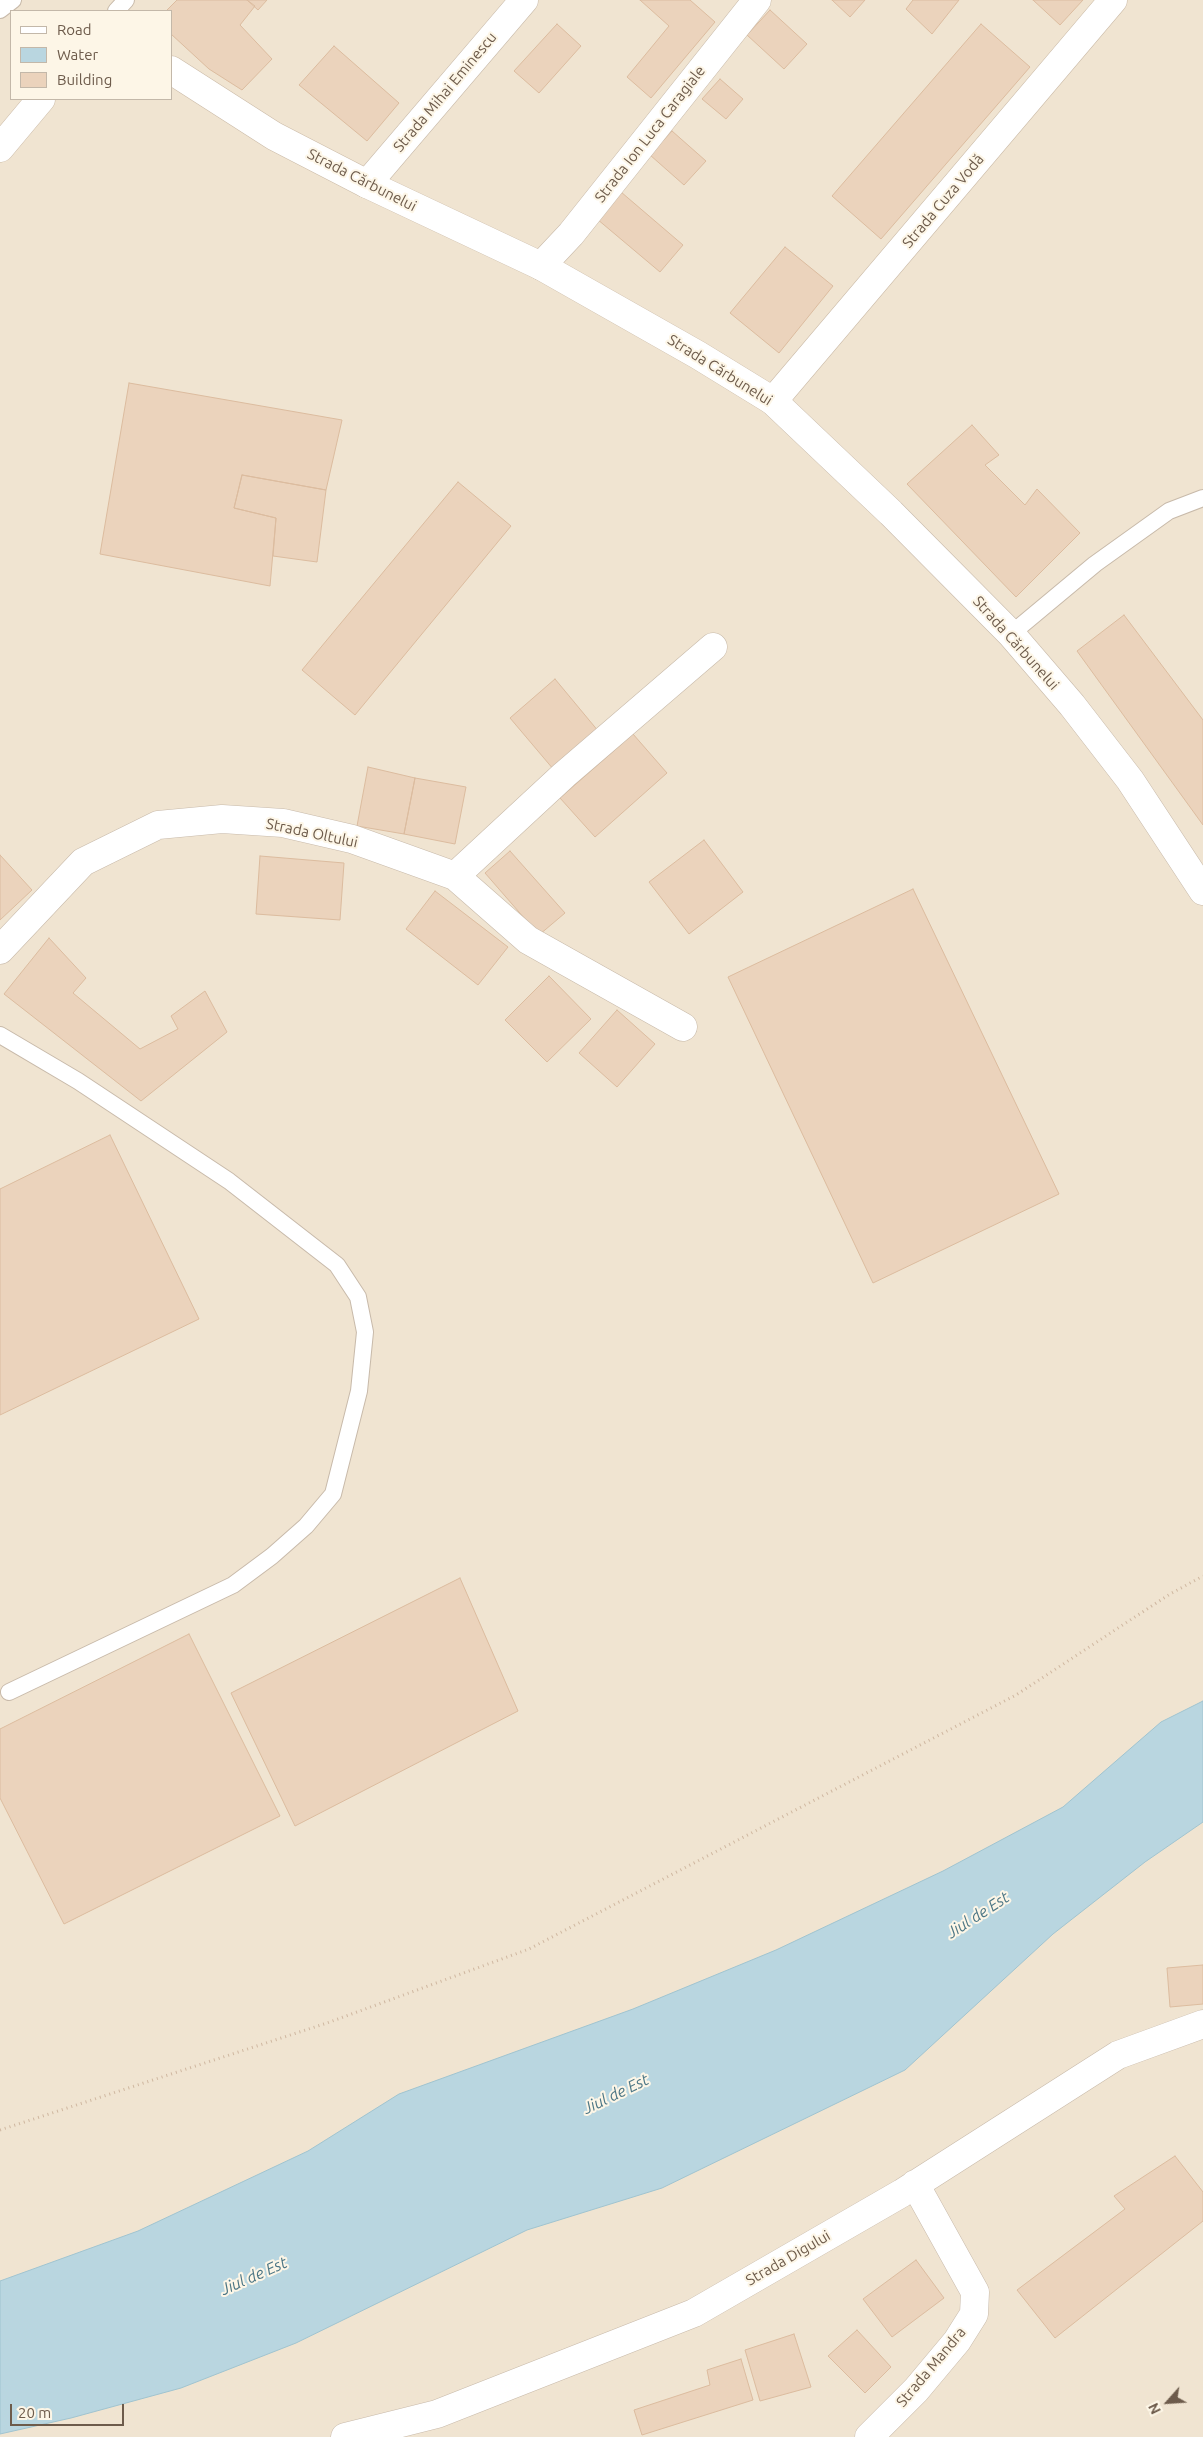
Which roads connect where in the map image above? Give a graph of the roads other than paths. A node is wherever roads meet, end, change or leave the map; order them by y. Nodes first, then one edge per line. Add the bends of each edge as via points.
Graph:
1 (13, 0) edge
2 (126, 0) edge
3 (524, 0) edge
4 (757, 0) edge
5 (1113, 0) edge
6 (0, 10) edge
7 (117, 10) edge
8 (172, 71) edge
9 (40, 100) edge
10 (0, 148) edge
11 (367, 184) junction
12 (542, 266) junction
13 (773, 402) junction
14 (1203, 498) edge
15 (1011, 634) junction
16 (713, 647) dead end
17 (455, 876) junction
18 (1203, 891) edge
19 (0, 950) edge
20 (683, 1027) dead end
21 (0, 1036) edge
22 (9, 1692) dead end
23 (1203, 2025) edge
24 (915, 2184) junction
25 (346, 2437) edge
26 (869, 2437) edge

1 - 6 lane
2 - 7 lane
3 - 11 street, Strada Mihai Eminescu
4 - 12 street, Strada Ion Luca Caragiale
5 - 13 street, Strada Cuza Vodă
8 - 11 street, Strada Cărbunelui via 274,136
9 - 10 street
11 - 12 street, Strada Cărbunelui
12 - 13 street, Strada Cărbunelui
13 - 15 street, Strada Cărbunelui
14 - 15 lane via 1169,511 1095,564
15 - 18 street, Strada Cărbunelui via 1130,780
16 - 17 street via 564,775
17 - 19 street, Strada Oltului via 352,839 283,823 222,819 158,825 83,862
17 - 20 street, Strada Oltului via 528,940
21 - 22 lane via 78,1081 229,1181 337,1265 358,1297 365,1332 359,1391 333,1494 306,1526 233,1585
23 - 24 street, Strada Digului via 1118,2055
24 - 25 street, Strada Digului via 694,2312 436,2414
24 - 26 street, Strada Mandra via 975,2292 974,2314 916,2390

